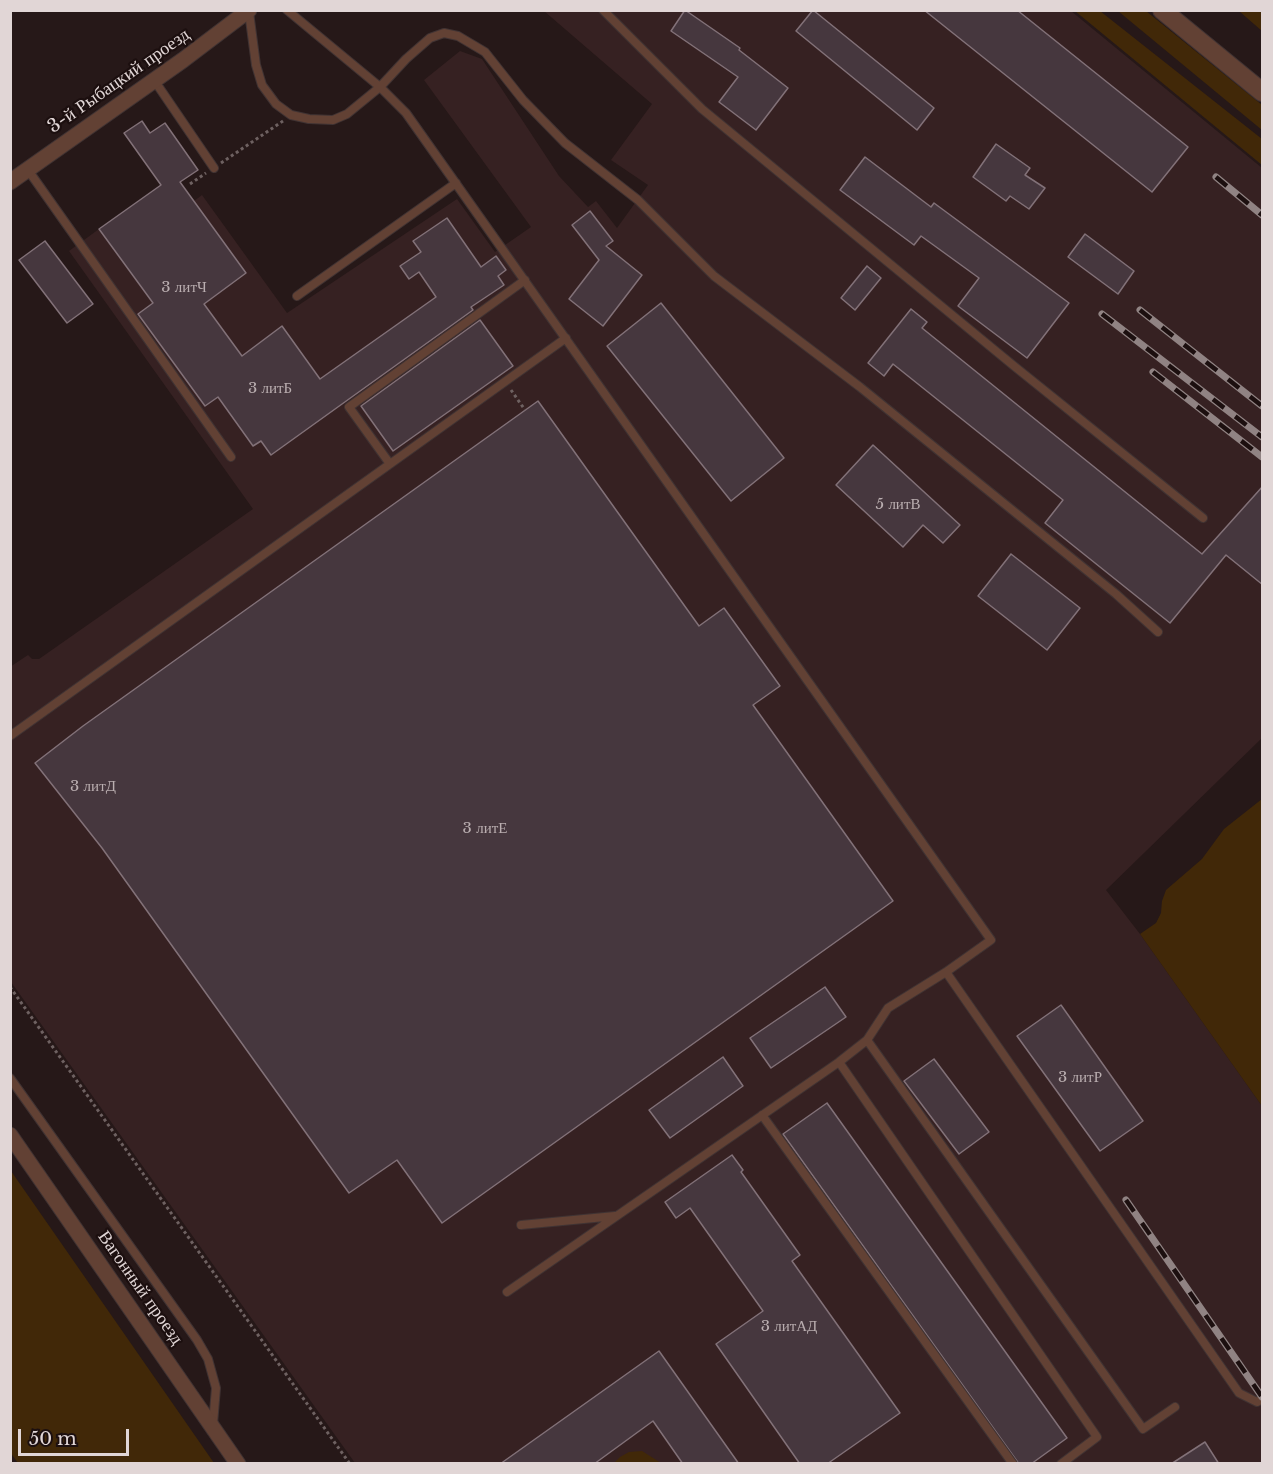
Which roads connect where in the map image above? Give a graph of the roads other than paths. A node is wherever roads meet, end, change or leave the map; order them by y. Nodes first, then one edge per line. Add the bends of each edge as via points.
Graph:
1 (287, 10) edge
2 (603, 10) edge
3 (1162, 10) edge
4 (249, 11) edge
5 (154, 80) junction
6 (380, 87) junction
7 (1263, 92) edge
8 (214, 168) road end
9 (28, 170) junction
10 (10, 182) edge
11 (456, 183) junction
12 (525, 280) junction
13 (297, 296) dead end
14 (566, 338) junction
15 (231, 457) dead end
16 (390, 464) junction
17 (1203, 518) dead end
18 (1158, 632) dead end
19 (10, 736) edge
20 (946, 972) junction
21 (867, 1040) junction
22 (839, 1062) junction
23 (10, 1078) edge
24 (762, 1115) junction
25 (10, 1135) edge
26 (617, 1216) junction
27 (521, 1225) dead end
28 (507, 1292) dead end
29 (1263, 1399) edge
30 (1175, 1407) dead end
31 (212, 1426) junction
32 (238, 1464) edge
33 (1013, 1464) edge
34 (1061, 1464) edge

1 - 6 lane
2 - 17 lane via 702,109
3 - 7 street
4 - 5 street, 3-й Рыбацкий проезд
4 - 6 lane via 262,85 276,104 291,115 333,120 347,114
5 - 8 lane
5 - 9 street, 3-й Рыбацкий проезд
6 - 11 lane via 406,113
6 - 18 lane via 430,38 444,33 458,36 485,52 523,100 565,143 638,200 714,276 860,387
9 - 10 street, 3-й Рыбацкий проезд
9 - 15 lane
11 - 12 lane
11 - 13 lane
12 - 14 lane
12 - 16 lane via 349,407
14 - 16 lane
14 - 20 lane via 991,940
16 - 19 lane
20 - 21 lane via 888,1008
20 - 29 lane via 1239,1393 1257,1402
21 - 22 lane
21 - 30 lane via 1143,1429
22 - 24 lane
22 - 34 lane via 1097,1437
23 - 31 lane via 197,1340 208,1359 216,1388
24 - 26 lane
24 - 33 lane
25 - 31 street, Вагонный проезд
26 - 27 lane
26 - 28 lane
31 - 32 street, Вагонный проезд

